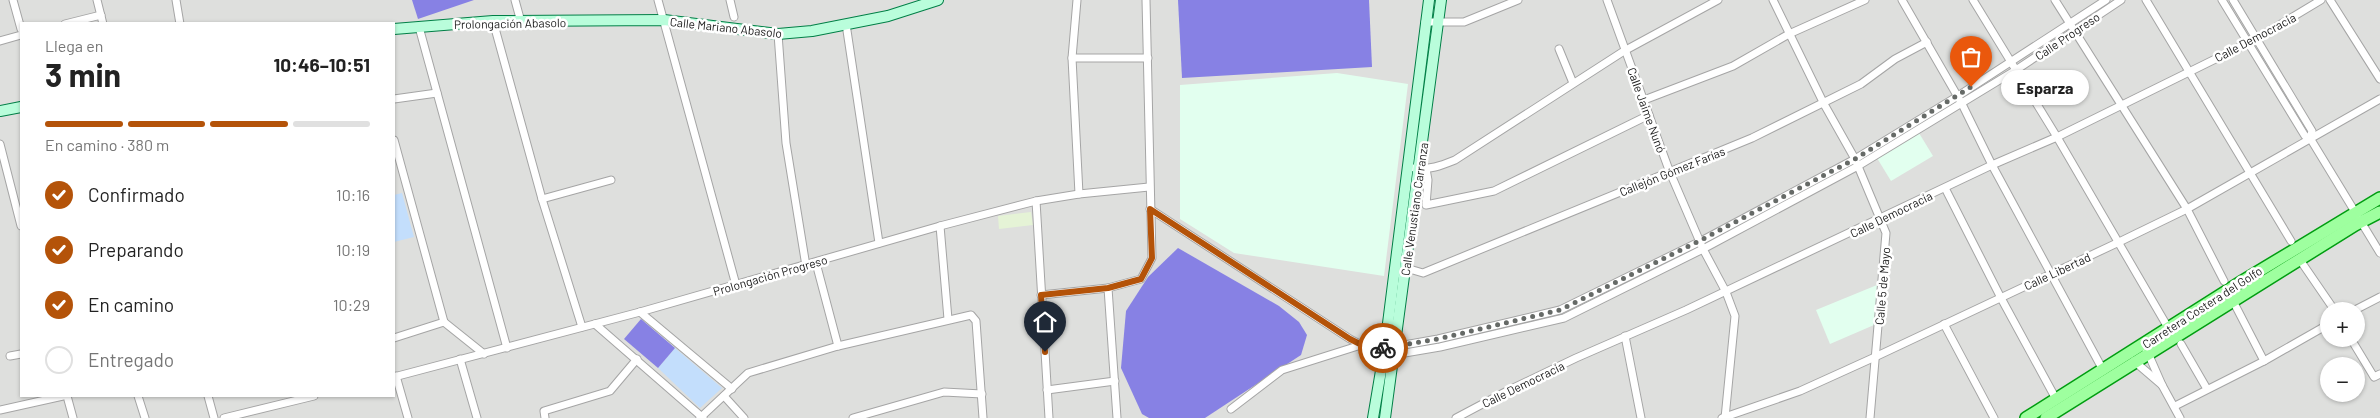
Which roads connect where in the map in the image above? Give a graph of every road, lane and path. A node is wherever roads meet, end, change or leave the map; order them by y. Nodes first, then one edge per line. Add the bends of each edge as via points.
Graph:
1 (13, 0) edge
2 (97, 0) edge
3 (176, 0) edge
4 (515, 0) edge
5 (658, 0) edge
6 (730, 0) edge
7 (938, 0) edge
8 (1077, 0) edge
9 (1146, 0) edge
10 (1429, 0) edge
11 (1441, 0) edge
12 (1518, 0) edge
13 (1607, 0) edge
14 (1718, 0) edge
15 (1773, 0) edge
16 (1865, 0) edge
17 (1902, 0) edge
18 (1972, 0) edge
19 (2055, 0) edge
20 (2106, 0) edge
21 (2122, 0) edge
22 (2146, 0) edge
23 (2222, 0) edge
24 (2233, 0) edge
25 (2321, 0) edge
26 (2330, 0) edge
27 (102, 15) junction
28 (734, 18) dead end
29 (664, 20) junction
30 (493, 21) junction
31 (600, 21) joint
32 (73, 22) edge
33 (103, 22) edge
34 (180, 22) edge
35 (521, 22) junction
36 (1425, 22) junction
37 (1437, 23) junction
38 (846, 24) junction
39 (2070, 24) junction
40 (20, 25) edge
41 (420, 27) junction
42 (395, 29) edge
43 (2075, 30) junction
44 (778, 34) junction
45 (1789, 34) junction
46 (20, 35) edge
47 (2256, 38) junction
48 (0, 41) edge
49 (1927, 42) junction
50 (2248, 42) junction
51 (1559, 49) dead end
52 (1624, 51) junction
53 (1072, 58) junction
54 (1148, 58) junction
55 (2011, 62) junction
56 (2016, 70) junction
57 (2189, 72) junction
58 (2380, 79) edge
59 (1573, 82) junction
60 (437, 93) junction
61 (1958, 96) junction
62 (395, 99) edge
63 (2380, 99) edge
64 (1644, 100) junction
65 (1824, 104) junction
66 (1962, 104) junction
67 (2121, 106) junction
68 (20, 107) edge
69 (0, 111) edge
70 (1649, 115) junction
71 (2057, 137) junction
72 (2310, 138) junction
73 (0, 144) edge
74 (395, 144) edge
75 (1855, 159) junction
76 (1992, 165) junction
77 (1858, 166) junction
78 (1406, 167) junction
79 (1423, 169) junction
80 (1669, 170) junction
81 (2250, 172) junction
82 (611, 180) dead end
83 (1149, 187) junction
84 (1945, 188) junction
85 (1079, 194) junction
86 (2380, 198) edge
87 (542, 199) junction
88 (1036, 201) junction
89 (1150, 209) junction
90 (2187, 209) junction
91 (2380, 212) edge
92 (2357, 217) junction
93 (1881, 219) junction
94 (20, 222) edge
95 (940, 226) junction
96 (1701, 240) junction
97 (2291, 241) dead end
98 (879, 243) junction
99 (2118, 243) junction
100 (1703, 249) junction
101 (2380, 253) edge
102 (2300, 260) junction
103 (816, 263) junction
104 (806, 266) junction
105 (1406, 268) junction
106 (2053, 274) junction
107 (2224, 281) dead end
108 (736, 285) junction
109 (1108, 288) junction
110 (1726, 292) junction
111 (1041, 295) junction
112 (2380, 297) edge
113 (2000, 298) junction
114 (2233, 302) junction
115 (2329, 302) edge
116 (2365, 305) edge
117 (2198, 309) junction
118 (1560, 310) junction
119 (640, 312) junction
120 (1564, 318) junction
121 (948, 319) junction
122 (2203, 320) junction
123 (444, 322) junction
124 (595, 324) junction
125 (1944, 324) junction
126 (582, 327) junction
127 (2320, 329) edge
128 (1625, 336) junction
129 (2174, 336) junction
130 (395, 338) edge
131 (1361, 345) junction
132 (838, 346) junction
133 (2356, 347) edge
134 (507, 348) junction
135 (2147, 349) junction
136 (1389, 351) junction
137 (20, 354) edge
138 (484, 354) junction
139 (10, 356) dead end
140 (1875, 357) junction
141 (2132, 358) junction
142 (460, 359) junction
143 (637, 359) junction
144 (2264, 361) junction
145 (2103, 370) junction
146 (2380, 374) edge
147 (395, 377) edge
148 (1115, 381) junction
149 (2162, 385) junction
150 (732, 389) junction
151 (2207, 389) junction
152 (1047, 390) junction
153 (982, 394) junction
154 (724, 396) junction
155 (58, 397) edge
156 (66, 397) edge
157 (138, 397) edge
158 (208, 397) edge
159 (310, 397) edge
160 (2056, 399) junction
161 (2175, 406) junction
162 (1231, 409) dead end
163 (0, 410) edge
164 (544, 415) edge
165 (233, 417) edge
166 (701, 417) edge
167 (72, 418) edge
168 (144, 418) edge
169 (214, 418) edge
170 (224, 418) edge
171 (408, 418) edge
172 (477, 418) edge
173 (744, 418) edge
174 (853, 418) edge
175 (983, 418) edge
176 (1049, 418) edge
177 (1117, 418) edge
178 (1373, 418) edge
179 (1385, 418) edge
180 (1456, 418) edge
181 (1641, 418) edge
182 (1724, 418) edge
183 (1870, 418) edge
184 (1994, 418) edge
185 (2026, 418) edge
186 (2046, 418) edge
187 (2180, 418) edge

1 - 40 street
2 - 27 street
3 - 34 street
4 - 35 street
5 - 29 street
6 - 28 street
7 - 38 main road, Calle Mariano Abasolo via 888,16
8 - 53 street
9 - 54 street
10 - 36 main road, Calle Venustiano Carranza
11 - 37 main road, Calle Venustiano Carranza
12 - 37 street via 1464,22
13 - 52 street, Calle Jaime Nunó
14 - 52 street
15 - 45 street, Calle 5 de Mayo
16 - 45 street
17 - 49 street
18 - 55 street
19 - 39 street
20 - 39 street, Calle Progreso
21 - 43 street, Calle Progreso
22 - 57 street
23 - 50 street
24 - 47 street
25 - 47 street, Calle Democracia
26 - 58 street
27 - 32 street
27 - 33 street
29 - 31 main road, Calle Mariano Abasolo
29 - 44 main road, Calle Mariano Abasolo
29 - 108 street
30 - 35 main road, Prolongación Abasolo
30 - 41 main road, Prolongación Abasolo
30 - 87 street
31 - 35 main road, Prolongación Abasolo
36 - 37 street
36 - 78 main road, Calle Venustiano Carranza
37 - 79 main road, Calle Venustiano Carranza
38 - 44 main road, Calle Mariano Abasolo
38 - 98 street
39 - 43 street
39 - 55 street, Calle Progreso
41 - 42 main road, Prolongación Abasolo
41 - 60 street
43 - 56 street, Calle Progreso
43 - 67 street
44 - 104 street via 786,143
45 - 64 street via 1733,66
45 - 65 street, Calle 5 de Mayo
46 - 48 street
47 - 50 street, Calle Democracia
47 - 72 street via 2312,131
49 - 61 street
49 - 65 street, Callejón Gómez Farías
50 - 57 street, Calle Democracia
50 - 72 street via 2305,136
51 - 59 street
52 - 59 street
52 - 64 street, Calle Jaime Nunó
53 - 54 street
53 - 85 street
54 - 83 street
55 - 56 street
55 - 61 street, Calle Progreso
56 - 66 street, Calle Progreso
56 - 71 street
57 - 67 street, Calle Democracia
57 - 81 street
59 - 79 street via 1455,160
60 - 62 street
60 - 134 street
61 - 66 street
61 - 75 street, Calle Progreso
63 - 72 street, Calle Libertad
64 - 70 street, Calle Jaime Nunó
65 - 75 street, Calle 5 de Mayo
65 - 80 street, Callejón Gómez Farías via 1752,138
66 - 76 street
66 - 77 street, Calle Progreso
67 - 71 street, Calle Democracia
67 - 90 street
68 - 69 main road
70 - 79 street via 1494,191 1426,205 1428,180
70 - 80 street, Calle Jaime Nunó
71 - 76 street, Calle Democracia
71 - 99 street
72 - 81 street, Calle Libertad
72 - 92 street
73 - 94 street
74 - 123 street
75 - 77 street, Calle 5 de Mayo
75 - 96 street, Calle Progreso
76 - 84 street, Calle Democracia
76 - 106 street
77 - 93 street, Calle 5 de Mayo
77 - 100 street, Calle Progreso
78 - 79 street
78 - 136 main road, Calle Venustiano Carranza
79 - 105 main road, Calle Venustiano Carranza
80 - 96 street, Calle Jaime Nunó
80 - 105 street, Callejón Gómez Farías via 1423,273
81 - 90 street, Calle Libertad
81 - 97 street
82 - 87 street
83 - 85 street, Prolongación Progreso
83 - 89 street
84 - 93 street, Calle Democracia
84 - 113 street
85 - 88 street, Prolongación Progreso
86 - 92 main road, Carretera Costera del Golfo
87 - 126 street
88 - 95 street, Prolongación Progreso
88 - 111 street
89 - 109 street via 1152,258 1141,279
89 - 131 street
90 - 99 street, Calle Libertad
90 - 107 street
91 - 92 main road, Carretera Costera del Golfo
92 - 101 street
92 - 102 main road, Carretera Costera del Golfo
92 - 117 main road, Carretera Costera del Golfo
93 - 110 street, Calle Democracia
93 - 140 street, Calle 5 de Mayo via 1886,233
95 - 98 street, Prolongación Progreso
95 - 121 street
96 - 100 street, Calle Jaime Nunó
96 - 118 street, Calle Progreso
98 - 103 street, Prolongación Progreso
99 - 106 street, Calle Libertad
99 - 129 street
100 - 110 street, Calle Jaime Nunó
100 - 120 street, Calle Progreso
102 - 114 main road, Carretera Costera del Golfo
102 - 115 street
103 - 104 street, Prolongación Progreso
103 - 132 street
104 - 108 street, Prolongación Progreso
105 - 136 main road, Calle Venustiano Carranza
106 - 113 street, Calle Libertad
106 - 145 street
108 - 119 street, Prolongación Progreso
109 - 111 street
109 - 148 street
110 - 128 street, Calle Democracia
110 - 182 street, Calle Jaime Nunó via 1735,316
111 - 152 street
112 - 116 street
113 - 125 street, Calle Libertad
113 - 160 street
114 - 122 main road, Carretera Costera del Golfo
114 - 144 street
117 - 122 street
117 - 129 main road, Carretera Costera del Golfo
118 - 120 street
118 - 136 street, Calle Progreso
119 - 124 street, Prolongación Progreso
119 - 150 street
120 - 136 street, Calle Progreso via 1440,347
121 - 132 street
121 - 153 street via 974,316
122 - 129 main road, Carretera Costera del Golfo
123 - 130 street
123 - 138 street
124 - 126 street, Prolongación Progreso
124 - 143 street
125 - 140 street, Calle Libertad
125 - 184 street
126 - 134 street, Prolongación Progreso
127 - 144 street
128 - 180 street, Calle Democracia
128 - 181 street
129 - 135 main road, Carretera Costera del Golfo
129 - 151 street
131 - 136 street, Calle Progreso via 1372,350
131 - 162 street via 1282,370
132 - 150 street via 748,373
133 - 146 street via 2374,377
134 - 138 street, Prolongación Progreso
135 - 141 main road, Carretera Costera del Golfo
135 - 149 street
136 - 178 main road, Calle Venustiano Carranza
136 - 179 main road, Calle Venustiano Carranza
137 - 139 street
138 - 142 street, Prolongación Progreso
140 - 182 street, Calle Libertad via 1800,390
140 - 183 street, Calle 5 de Mayo
141 - 145 main road, Carretera Costera del Golfo
141 - 149 street
141 - 186 main road, Carretera Costera del Golfo
142 - 147 street, Prolongación Progreso
142 - 172 street
143 - 164 street via 610,391
143 - 166 street
144 - 151 street
145 - 160 main road, Carretera Costera del Golfo
147 - 171 street
148 - 152 street
148 - 177 street
149 - 161 street
150 - 154 street
151 - 161 street
152 - 176 street
153 - 174 street via 944,392
153 - 175 street
154 - 166 street
154 - 173 street
155 - 163 street
156 - 167 street
157 - 168 street
158 - 169 street
159 - 165 street
160 - 185 main road, Carretera Costera del Golfo
161 - 187 street
165 - 170 street

